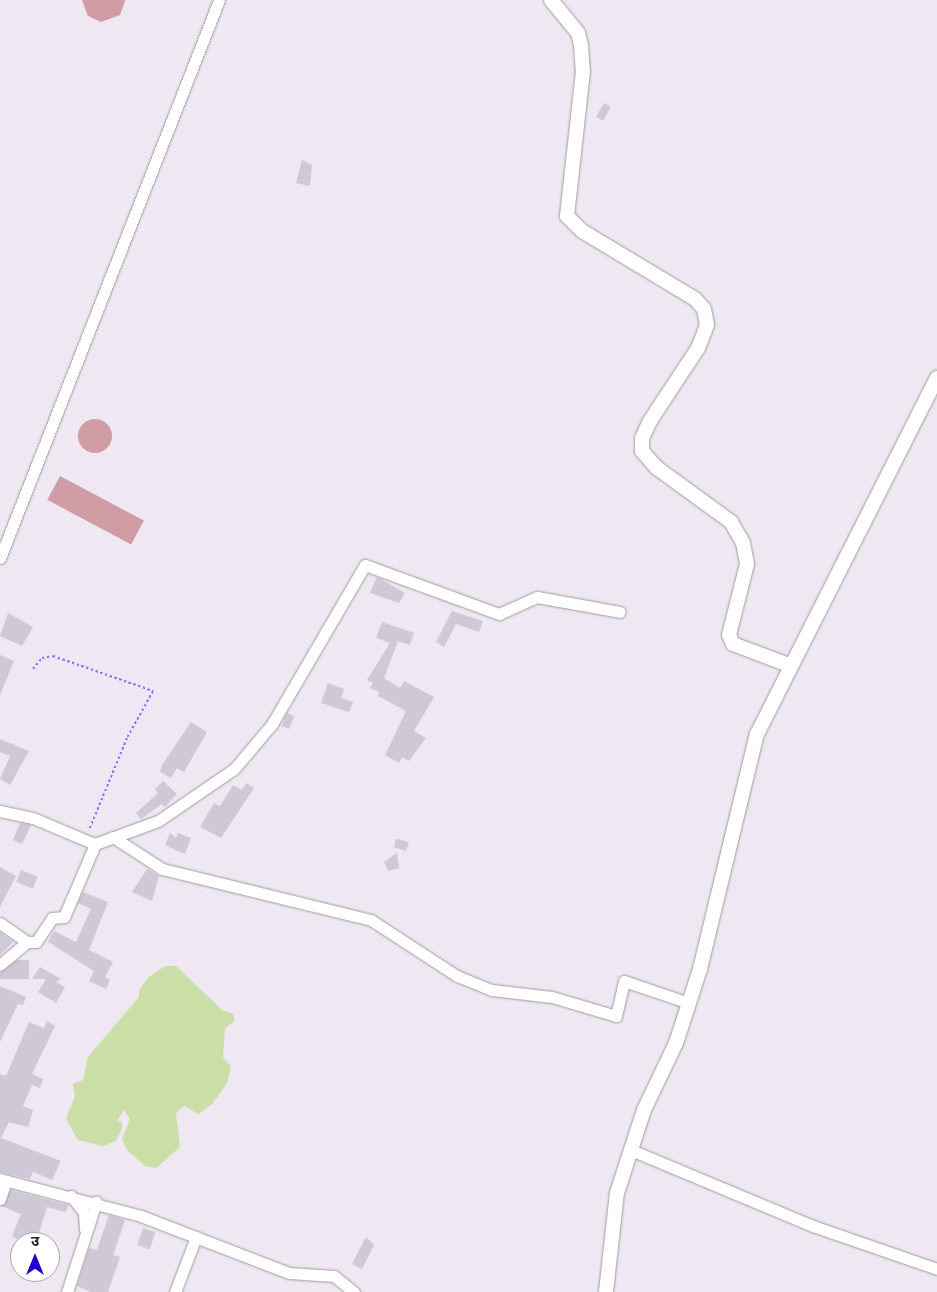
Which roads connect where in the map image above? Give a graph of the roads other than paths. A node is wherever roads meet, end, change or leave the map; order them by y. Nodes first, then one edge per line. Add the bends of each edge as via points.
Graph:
1 (219, 0) edge
2 (551, 0) edge
3 (937, 378) edge
4 (0, 558) edge
5 (620, 612) dead end
6 (789, 665) junction
7 (0, 811) edge
8 (114, 837) junction
9 (90, 842) junction
10 (0, 923) edge
11 (27, 942) junction
12 (0, 965) edge
13 (689, 1003) junction
14 (631, 1150) junction
15 (3, 1180) edge
16 (71, 1196) junction
17 (0, 1199) edge
18 (96, 1202) junction
19 (85, 1238) junction
20 (196, 1238) junction
21 (937, 1269) edge
22 (67, 1292) edge
23 (175, 1292) edge
24 (354, 1292) edge
25 (606, 1292) edge

1 - 4 street
2 - 6 street via 578,33 583,71 567,216 582,231 694,299 704,309 707,325 698,348 650,421 642,438 642,450 657,468 731,522 743,543 747,564 729,635 733,644
3 - 6 street via 844,560 814,628
5 - 8 street via 537,597 499,614 365,565 272,724 234,769 158,821
6 - 13 street via 757,734
7 - 9 street via 33,818
8 - 9 street
8 - 13 street via 162,869 371,920 457,976 492,990 552,997 616,1016 624,981
9 - 11 street via 64,917 52,918 36,942
10 - 11 street
11 - 12 street
13 - 14 street
14 - 21 street via 813,1226
14 - 25 street via 617,1193
15 - 16 street
15 - 17 street
16 - 18 street
16 - 19 street via 84,1212
18 - 19 street
18 - 20 street
19 - 22 street
20 - 23 street
20 - 24 street via 289,1273 334,1276

